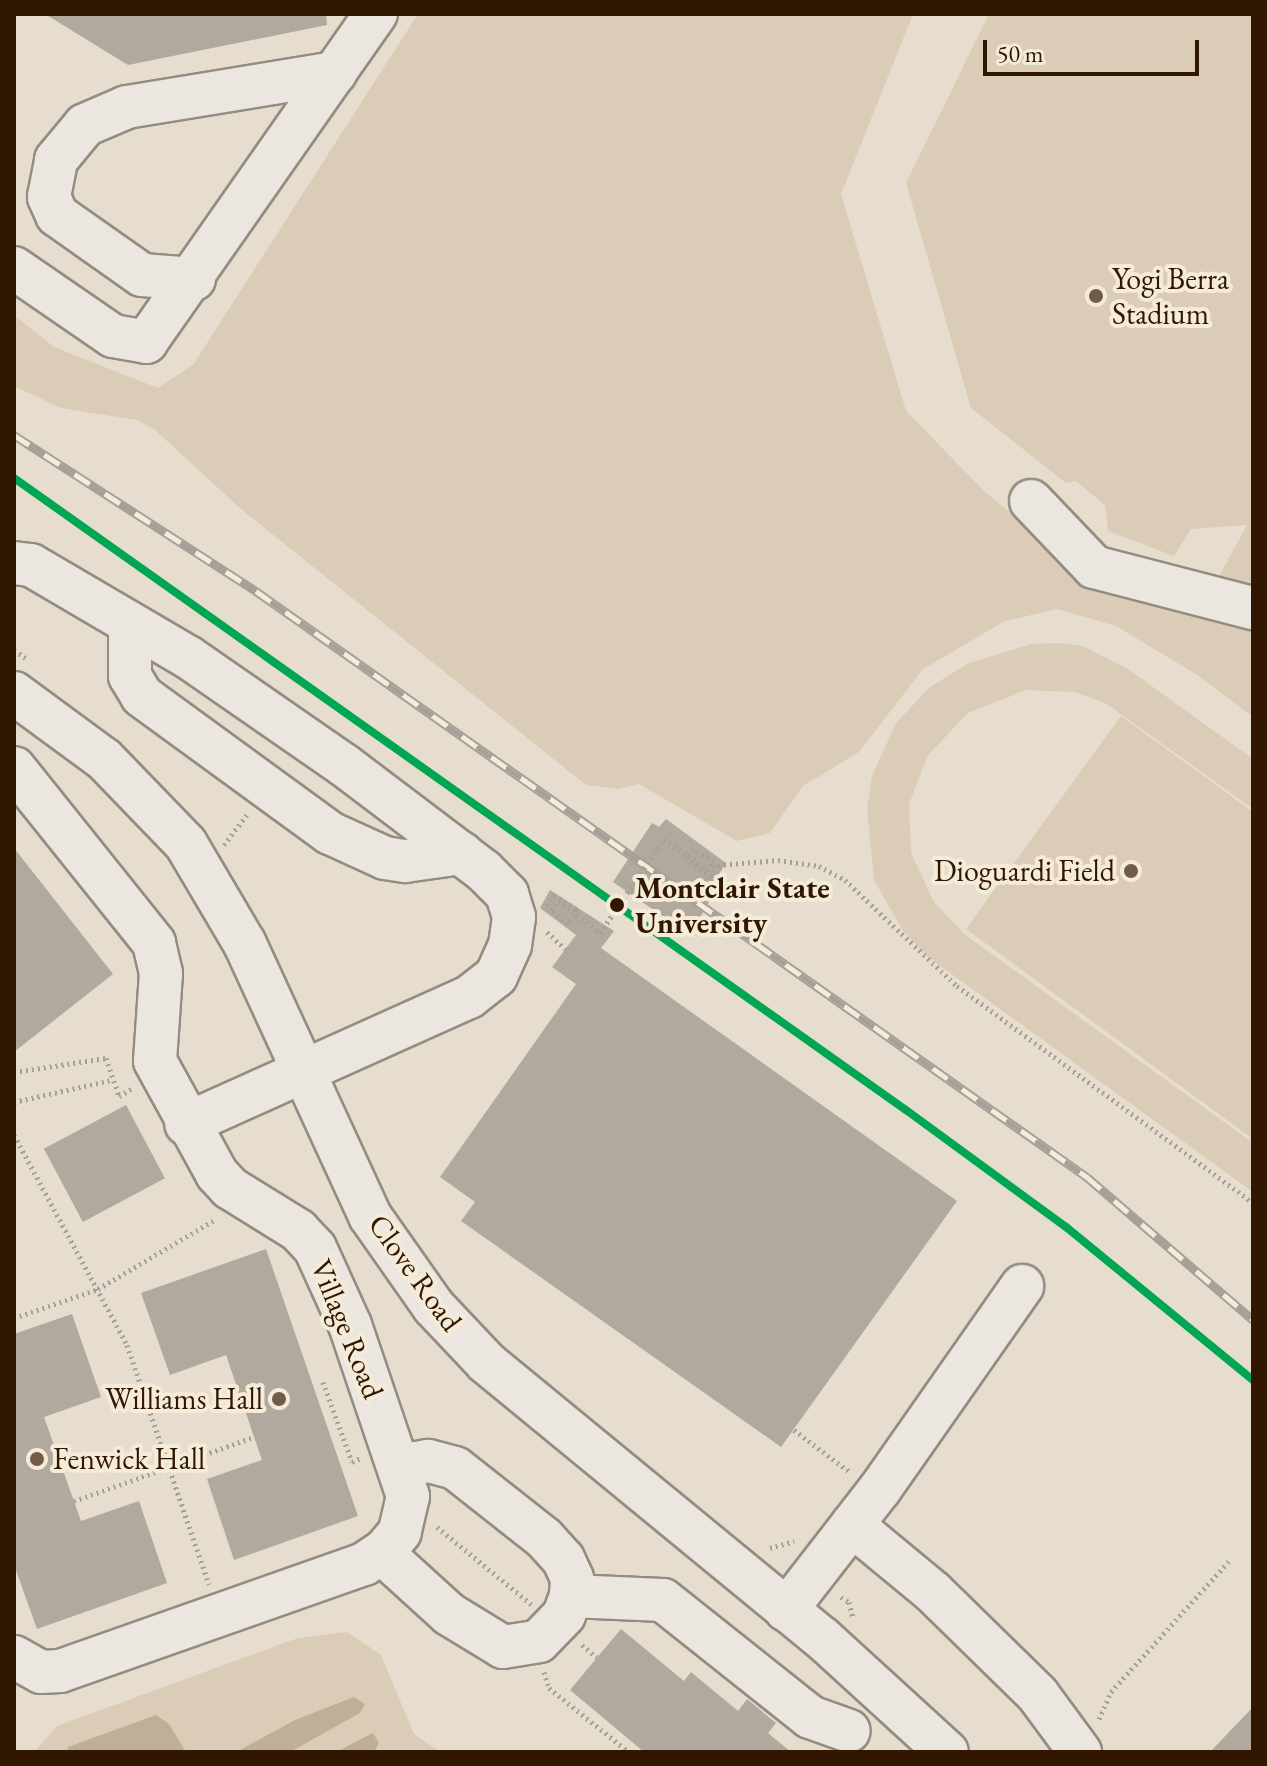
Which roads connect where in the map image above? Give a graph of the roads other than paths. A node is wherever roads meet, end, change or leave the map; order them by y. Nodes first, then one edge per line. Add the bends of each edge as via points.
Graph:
1 (376, 14) edge
2 (335, 73) junction
3 (14, 268) edge
4 (194, 279) junction
5 (1031, 501) dead end
6 (14, 563) edge
7 (1253, 608) edge
8 (130, 627) junction
9 (14, 693) edge
10 (14, 768) edge
11 (461, 853) junction
12 (301, 1072) junction
13 (176, 1106) junction
14 (1022, 1286) dead end
15 (386, 1460) junction
16 (852, 1525) junction
17 (382, 1553) junction
18 (564, 1610) junction
19 (786, 1610) junction
20 (14, 1657) edge
21 (852, 1667) junction
22 (1090, 1739) edge
23 (854, 1742) edge
24 (947, 1752) edge

1 - 2 street
2 - 4 street
2 - 4 street via 127,107 85,125 56,160 49,197 57,215 142,275
3 - 4 street via 113,336 131,342 146,342 157,332
5 - 7 street via 1094,567
6 - 8 street via 31,565
8 - 11 street via 188,657
8 - 11 street via 130,676 142,696 330,833 385,858 405,861
9 - 12 street, Clove Road via 104,759 186,844 245,944
10 - 13 street, Village Road via 154,943 161,973 152,1046
11 - 12 street via 507,894 514,917 510,945 496,976 443,1011
12 - 13 street
12 - 19 street, Clove Road via 370,1216 442,1316 487,1363
13 - 15 street, Village Road via 217,1174 248,1201 298,1230 315,1248 350,1325
14 - 16 street
15 - 17 street, Village Road via 407,1510 400,1532
15 - 18 street via 455,1468 544,1538 572,1578
16 - 19 street
16 - 22 street via 933,1592
17 - 18 street via 449,1614 503,1647 539,1641
17 - 20 street via 364,1564 60,1671 41,1672
18 - 23 street via 663,1600 810,1717
19 - 21 street, Clove Road
21 - 23 street
21 - 24 street, Clove Road

